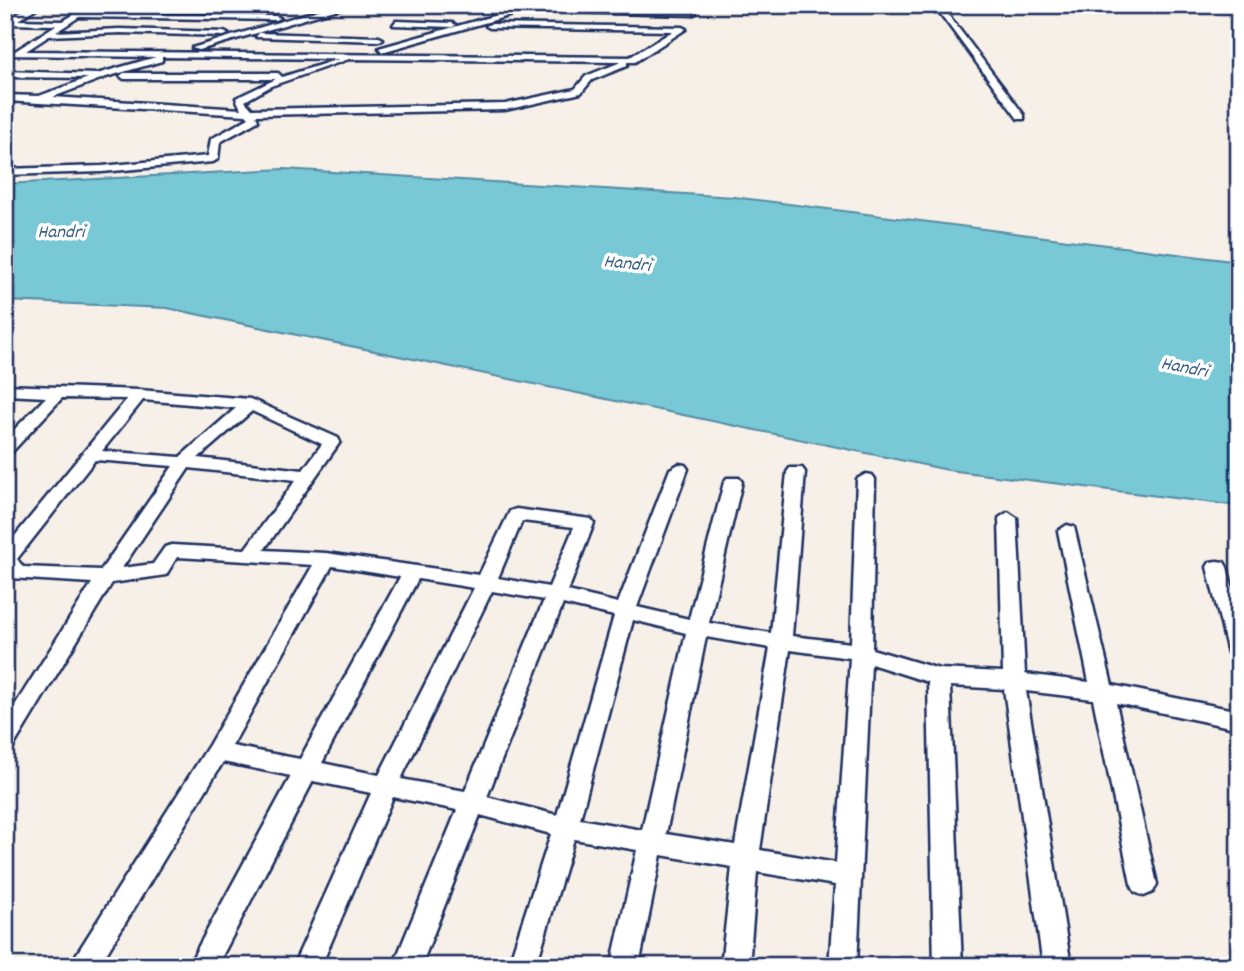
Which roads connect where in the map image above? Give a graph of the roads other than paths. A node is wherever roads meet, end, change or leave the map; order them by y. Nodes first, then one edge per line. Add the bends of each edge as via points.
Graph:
1 (38, 5) edge
2 (94, 5) edge
3 (159, 5) edge
4 (214, 5) edge
5 (345, 5) edge
6 (540, 5) edge
7 (692, 5) edge
8 (937, 5) edge
9 (411, 6) edge
10 (467, 7) edge
11 (525, 10) junction
12 (78, 15) junction
13 (141, 15) junction
14 (199, 16) junction
15 (338, 18) dead end
16 (294, 19) junction
17 (8, 22) edge
18 (25, 22) junction
19 (65, 23) junction
20 (396, 23) junction
21 (469, 25) junction
22 (328, 27) dead end
23 (118, 32) junction
24 (5, 33) edge
25 (47, 34) junction
26 (242, 34) junction
27 (318, 37) junction
28 (379, 39) junction
29 (5, 53) edge
30 (18, 53) junction
31 (88, 53) junction
32 (177, 54) junction
33 (300, 54) junction
34 (362, 55) junction
35 (632, 60) junction
36 (5, 61) edge
37 (5, 74) edge
38 (103, 75) junction
39 (294, 76) junction
40 (5, 98) edge
41 (40, 99) junction
42 (249, 112) junction
43 (1021, 117) dead end
44 (5, 173) edge
45 (5, 390) edge
46 (58, 393) junction
47 (139, 395) junction
48 (250, 404) junction
49 (5, 449) edge
50 (90, 455) junction
51 (184, 462) junction
52 (679, 469) dead end
53 (796, 472) dead end
54 (310, 476) junction
55 (866, 480) dead end
56 (733, 481) dead end
57 (1008, 517) dead end
58 (1068, 531) dead end
59 (251, 554) junction
60 (6, 558) edge
61 (326, 559) junction
62 (1217, 567) dead end
63 (412, 572) junction
64 (106, 577) junction
65 (486, 583) junction
66 (555, 596) junction
67 (625, 612) junction
68 (697, 628) junction
69 (781, 642) junction
70 (862, 652) junction
71 (1239, 653) edge
72 (939, 677) junction
73 (1014, 681) junction
74 (1103, 692) junction
75 (1239, 720) edge
76 (5, 741) edge
77 (217, 752) junction
78 (308, 769) junction
79 (386, 785) junction
80 (472, 803) junction
81 (564, 827) junction
82 (652, 842) junction
83 (747, 857) junction
84 (847, 876) junction
85 (1144, 884) dead end
86 (83, 966) edge
87 (202, 966) edge
88 (307, 966) edge
89 (407, 966) edge
90 (522, 966) edge
91 (625, 966) edge
92 (735, 966) edge
93 (843, 966) edge
94 (948, 966) edge
95 (1057, 966) edge

1 - 17 street
2 - 12 street
3 - 13 street
4 - 14 street
5 - 9 street
5 - 15 street via 348,8
5 - 16 street
6 - 11 street
7 - 11 street via 692,13
8 - 43 street
9 - 10 street
9 - 20 street
10 - 11 street
11 - 21 street
12 - 13 street
12 - 19 street
13 - 14 street
13 - 23 street
14 - 16 street
16 - 26 street
17 - 18 street
18 - 19 street
18 - 24 street
19 - 25 street
20 - 21 street
20 - 28 street
21 - 34 street
21 - 35 street via 682,29
22 - 27 street
23 - 25 street
23 - 26 street
23 - 31 street
25 - 30 street
26 - 27 street
26 - 32 street
27 - 28 street
27 - 33 street
28 - 34 street
29 - 30 street
30 - 31 street
30 - 36 street
31 - 32 street
32 - 33 street
32 - 38 street
33 - 34 street
34 - 35 street
34 - 39 street
35 - 42 street via 589,78 578,91 505,107
37 - 38 street
38 - 39 street
38 - 41 street
39 - 42 street via 239,100
40 - 41 street
41 - 42 street
42 - 44 street via 255,119 215,141 213,159
45 - 46 street
46 - 47 street
46 - 49 street
47 - 48 street
47 - 50 street
48 - 51 street
48 - 54 street via 332,442
50 - 51 street
50 - 60 street
51 - 54 street
51 - 64 street
52 - 67 street
53 - 69 street
54 - 59 street
55 - 70 street
56 - 68 street
57 - 73 street
58 - 74 street
59 - 61 street
59 - 64 street via 172,551 159,570
60 - 64 street via 18,573
61 - 63 street
61 - 77 street
62 - 71 street
63 - 65 street
63 - 78 street
64 - 76 street
65 - 66 street
65 - 66 street via 516,515 585,523
65 - 79 street
66 - 67 street
66 - 80 street
67 - 68 street
67 - 81 street
68 - 69 street
68 - 82 street
69 - 70 street
69 - 83 street
70 - 72 street
70 - 84 street
72 - 73 street
72 - 94 street
73 - 74 street
73 - 95 street
74 - 75 street
74 - 85 street
77 - 78 street
77 - 86 street
78 - 79 street
78 - 87 street
79 - 80 street
79 - 88 street
80 - 81 street
80 - 89 street
81 - 82 street
81 - 90 street
82 - 83 street
82 - 91 street
83 - 84 street
83 - 92 street
84 - 93 street

